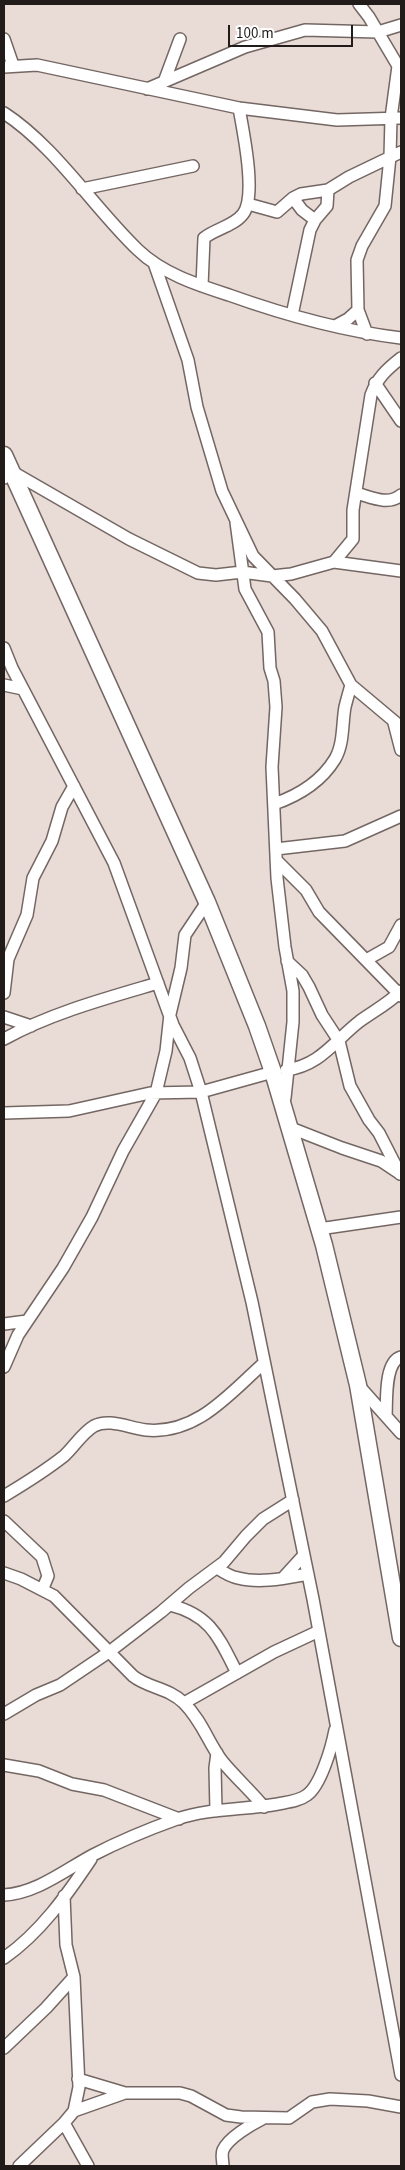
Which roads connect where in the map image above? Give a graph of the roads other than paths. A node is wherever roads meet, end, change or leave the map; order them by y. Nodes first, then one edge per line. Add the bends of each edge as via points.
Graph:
1 (359, 4) edge
2 (401, 25) edge
3 (378, 32) junction
4 (4, 39) edge
5 (180, 39) dead end
6 (9, 66) edge
7 (399, 67) edge
8 (164, 82) junction
9 (147, 89) junction
10 (239, 108) junction
11 (4, 113) edge
12 (396, 118) edge
13 (396, 154) edge
14 (194, 166) dead end
15 (82, 189) junction
16 (328, 190) junction
17 (293, 198) junction
18 (248, 204) junction
19 (315, 220) junction
20 (154, 263) junction
21 (202, 286) junction
22 (358, 310) junction
23 (292, 315) junction
24 (335, 326) junction
25 (366, 334) junction
26 (401, 338) edge
27 (401, 358) edge
28 (375, 383) junction
29 (401, 421) edge
30 (4, 456) edge
31 (7, 475) edge
32 (356, 493) junction
33 (401, 496) edge
34 (236, 522) junction
35 (334, 562) junction
36 (401, 571) edge
37 (242, 572) junction
38 (272, 576) junction
39 (4, 648) edge
40 (351, 684) junction
41 (4, 685) edge
42 (23, 689) junction
43 (398, 725) edge
44 (401, 746) edge
45 (74, 786) junction
46 (274, 804) junction
47 (401, 816) edge
48 (276, 855) junction
49 (207, 902) junction
50 (401, 925) edge
51 (366, 960) junction
52 (287, 961) junction
53 (158, 983) junction
54 (4, 993) edge
55 (400, 993) edge
56 (170, 1014) junction
57 (4, 1017) edge
58 (31, 1026) junction
59 (4, 1039) edge
60 (339, 1041) junction
61 (280, 1071) junction
62 (201, 1092) junction
63 (156, 1093) junction
64 (4, 1113) edge
65 (291, 1128) junction
66 (401, 1174) edge
67 (401, 1217) edge
68 (319, 1229) junction
69 (27, 1321) junction
70 (4, 1324) edge
71 (401, 1357) edge
72 (264, 1363) junction
73 (4, 1367) edge
74 (358, 1385) junction
75 (386, 1416) junction
76 (401, 1433) edge
77 (4, 1496) edge
78 (293, 1500) junction
79 (4, 1521) edge
80 (304, 1555) junction
81 (217, 1568) junction
82 (4, 1573) edge
83 (308, 1574) junction
84 (283, 1578) junction
85 (42, 1588) junction
86 (170, 1605) junction
87 (319, 1631) junction
88 (401, 1638) edge
89 (109, 1652) junction
90 (237, 1673) junction
91 (184, 1702) junction
92 (4, 1714) edge
93 (335, 1724) junction
94 (217, 1753) junction
95 (4, 1765) edge
96 (264, 1807) junction
97 (216, 1811) junction
98 (179, 1819) junction
99 (93, 1855) junction
100 (4, 1895) edge
101 (64, 1896) junction
102 (4, 1958) edge
103 (74, 1977) junction
104 (4, 2048) edge
105 (401, 2074) edge
106 (78, 2079) junction
107 (125, 2093) junction
108 (401, 2107) edge
109 (74, 2110) junction
110 (262, 2118) junction
111 (64, 2124) junction
112 (19, 2166) edge
113 (88, 2166) edge
114 (223, 2166) edge

1 - 3 street
2 - 3 street
3 - 7 street
3 - 8 street via 305,30 245,47
4 - 6 street
5 - 8 street
6 - 9 street via 37,65
7 - 12 street
8 - 9 street
9 - 10 street
10 - 12 street via 337,120
10 - 18 street via 248,172
11 - 15 street via 29,132
12 - 13 street
13 - 16 street
13 - 22 street via 385,206 357,260
14 - 15 street
15 - 20 street via 120,232
16 - 17 street
16 - 19 street via 327,206
17 - 18 street via 277,212
17 - 19 street
18 - 21 street via 236,220 204,238
19 - 23 street via 310,230
20 - 21 street
20 - 34 street via 188,360 197,407 222,491
21 - 23 street
22 - 24 street
22 - 25 street
23 - 24 street
24 - 25 street
25 - 26 street
27 - 28 street
28 - 29 street
28 - 32 street
30 - 31 highway
31 - 37 street via 198,572 216,575
31 - 49 highway
32 - 33 street via 388,502
32 - 35 street via 353,539
34 - 37 street
34 - 38 street via 253,556
35 - 36 street
35 - 38 street
37 - 38 street
37 - 46 street via 245,589 268,632 276,707 272,767
38 - 40 street via 322,631
39 - 42 street
40 - 43 street
40 - 46 street via 335,759 303,791
41 - 42 street
42 - 45 street
43 - 44 street
45 - 53 street via 114,863
45 - 54 street via 33,878 27,915 8,959
46 - 48 street
47 - 48 street via 345,841
48 - 51 street via 306,890 319,912
48 - 52 street
49 - 56 street via 185,935
49 - 61 highway via 257,1026
50 - 51 street via 389,947
51 - 55 street
52 - 60 street via 309,987
52 - 61 street via 293,991 293,1022
53 - 56 street
53 - 58 street
55 - 60 street via 359,1022
56 - 62 street
56 - 63 street via 166,1051
57 - 58 street
58 - 59 street
60 - 61 street via 314,1062
60 - 66 street via 350,1086
61 - 62 street
61 - 65 highway via 284,1108
62 - 63 street
62 - 72 street
63 - 64 street via 69,1111
63 - 69 street via 123,1151 92,1217
65 - 66 street via 381,1161
65 - 68 highway
67 - 68 street
68 - 74 highway
69 - 70 street
69 - 73 street
71 - 75 street via 391,1367
72 - 77 street via 213,1410 195,1420 165,1430 146,1430 107,1422 94,1426 64,1456
72 - 78 street
74 - 75 street
74 - 88 highway
75 - 76 street
78 - 80 street
78 - 81 street via 264,1519
79 - 85 street via 42,1557 48,1576
80 - 83 street
80 - 84 street
81 - 84 street via 236,1578 249,1580
81 - 86 street
82 - 85 street
83 - 84 street
83 - 87 street
85 - 89 street via 54,1596
86 - 89 street
86 - 90 street via 188,1609 209,1625 222,1642
87 - 90 street
87 - 93 street
89 - 91 street via 138,1680
89 - 92 street via 60,1685
90 - 91 street
91 - 94 street
93 - 96 street via 319,1781 312,1791 299,1800
93 - 105 street
94 - 96 street
94 - 97 street
95 - 98 street via 39,1771 72,1784 104,1790
96 - 97 street
97 - 98 street
98 - 99 street
99 - 100 street via 44,1883
99 - 101 street
101 - 102 street via 34,1934
101 - 103 street via 66,1945
103 - 104 street
103 - 106 street
106 - 107 street
106 - 109 street
107 - 109 street
107 - 110 street via 180,2093 226,2115
108 - 110 street via 330,2099 312,2102 289,2118
109 - 111 street
110 - 114 street via 227,2144 222,2154
111 - 112 street
111 - 113 street

